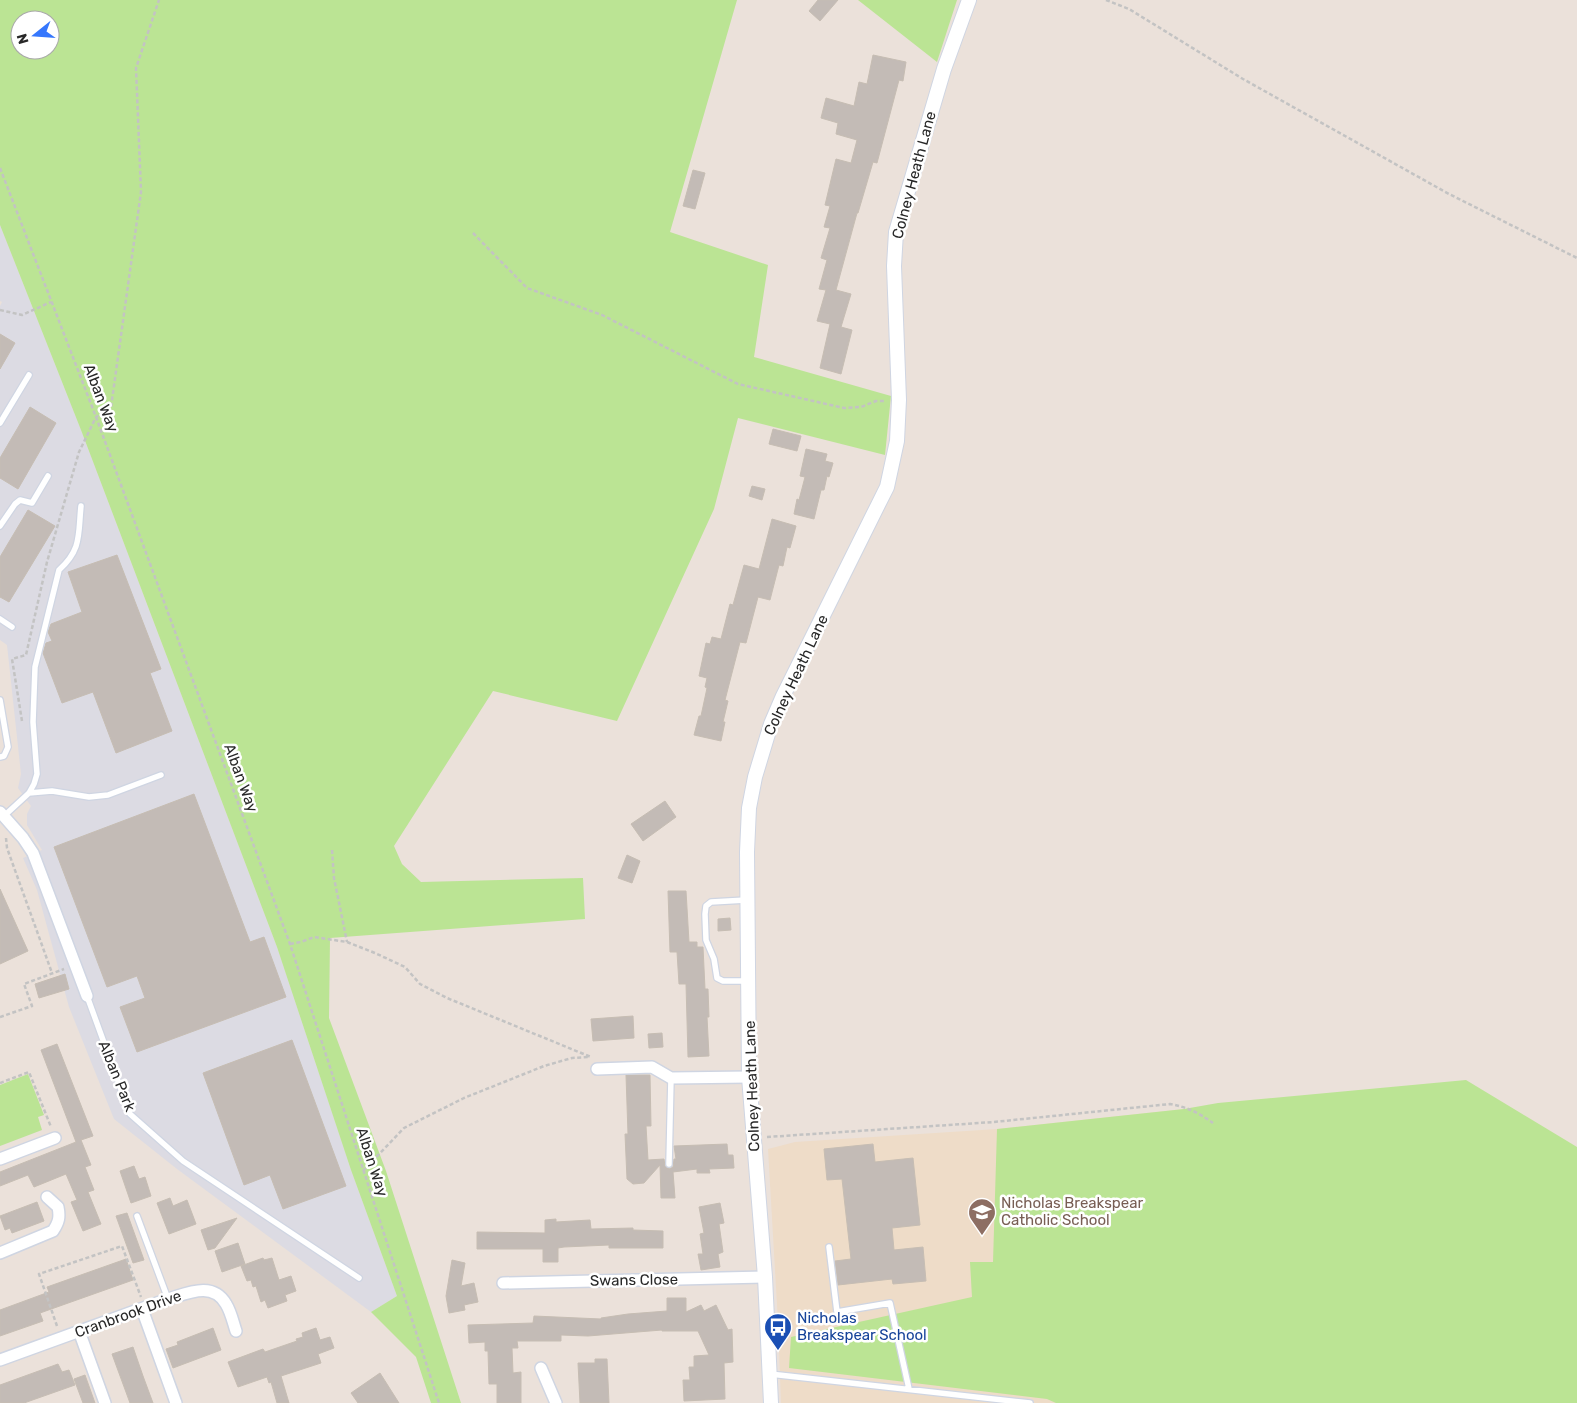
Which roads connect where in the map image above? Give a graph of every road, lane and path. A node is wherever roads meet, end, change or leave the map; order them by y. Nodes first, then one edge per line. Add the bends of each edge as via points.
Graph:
1 (159, 0) edge
2 (968, 0) edge
3 (1106, 0) edge
4 (0, 168) edge
5 (473, 233) dead end
6 (1577, 258) edge
7 (52, 302) junction
8 (0, 310) edge
9 (29, 375) dead end
10 (899, 400) junction
11 (96, 417) junction
12 (0, 423) edge
13 (48, 476) dead end
14 (81, 506) dead end
15 (0, 526) edge
16 (0, 619) edge
17 (12, 627) dead end
18 (0, 700) edge
19 (35, 739) junction
20 (0, 757) edge
21 (161, 775) dead end
22 (28, 793) junction
23 (2, 814) edge
24 (332, 850) dead end
25 (746, 900) junction
26 (347, 942) junction
27 (290, 944) junction
28 (75, 965) junction
29 (52, 974) junction
30 (748, 981) junction
31 (87, 996) joint
32 (0, 1017) edge
33 (591, 1057) junction
34 (597, 1069) joint
35 (671, 1078) junction
36 (749, 1078) junction
37 (0, 1083) edge
38 (1213, 1123) dead end
39 (55, 1138) joint
40 (753, 1139) junction
41 (0, 1159) edge
42 (669, 1164) dead end
43 (363, 1171) junction
44 (47, 1198) dead end
45 (137, 1216) dead end
46 (829, 1247) dead end
47 (0, 1253) edge
48 (360, 1278) dead end
49 (765, 1278) junction
50 (503, 1282) dead end
51 (168, 1299) junction
52 (144, 1308) junction
53 (79, 1331) junction
54 (236, 1331) dead end
55 (61, 1338) junction
56 (0, 1360) edge
57 (542, 1368) dead end
58 (770, 1374) junction
59 (909, 1389) junction
60 (105, 1403) edge
61 (176, 1403) edge
62 (439, 1403) edge
63 (556, 1403) edge
64 (771, 1403) edge
65 (1030, 1403) edge

1 - 11 path via 136,68 140,192 111,407
2 - 10 street, Colney Heath Lane via 896,232 894,266
3 - 6 path via 1129,9 1243,79 1441,190
4 - 7 path, Alban Way
5 - 10 path via 527,288 602,315 738,384 844,408
7 - 8 path via 22,315
7 - 11 path, Alban Way
9 - 12 lane
10 - 25 street, Colney Heath Lane via 897,441 887,487 783,696 762,752 749,808
11 - 19 path via 76,461 47,562 26,655 12,659 24,736
11 - 27 path, Alban Way
13 - 15 lane via 32,503 20,500
14 - 19 lane via 77,549 59,570 35,667
16 - 17 lane
18 - 20 lane via 8,747
19 - 22 lane via 37,774
21 - 22 lane via 108,795 89,797 52,791
22 - 23 lane
23 - 28 street, Alban Park via 24,838 33,854
23 - 29 path via 7,848
24 - 26 path via 334,878
25 - 30 street, Colney Heath Lane
25 - 30 lane via 711,902 706,906 705,914 706,940 714,959 716,978
26 - 27 path via 314,937
26 - 33 path via 405,967 420,984 447,998
27 - 43 path, Alban Way
28 - 29 path
28 - 31 street, Alban Park
29 - 32 path via 24,984 32,1006
30 - 36 street, Colney Heath Lane
31 - 48 lane, Alban Park via 130,1114 183,1161
33 - 34 path
33 - 43 path via 572,1058 544,1066 464,1098 404,1128
34 - 35 street via 652,1067
35 - 36 street
35 - 42 lane
36 - 40 street, Colney Heath Lane
37 - 39 path via 29,1072
38 - 40 path via 1191,1110 1170,1104 994,1122
39 - 41 street
40 - 49 street, Colney Heath Lane
43 - 62 path, Alban Way
44 - 47 street via 58,1207 60,1215 53,1231
45 - 51 lane
46 - 59 lane via 837,1312 890,1303
49 - 50 street, Swans Close
49 - 58 street, Colney Heath Lane
51 - 52 street, Cranbrook Drive
51 - 54 street, Cranbrook Drive via 196,1290 208,1290 226,1304
52 - 53 street, Cranbrook Drive
52 - 55 path via 122,1246 39,1274
52 - 61 street
53 - 55 street, Cranbrook Drive
53 - 60 street
55 - 56 street, Cranbrook Drive
57 - 63 street
58 - 59 lane
58 - 64 street, Colney Heath Lane
59 - 65 lane

